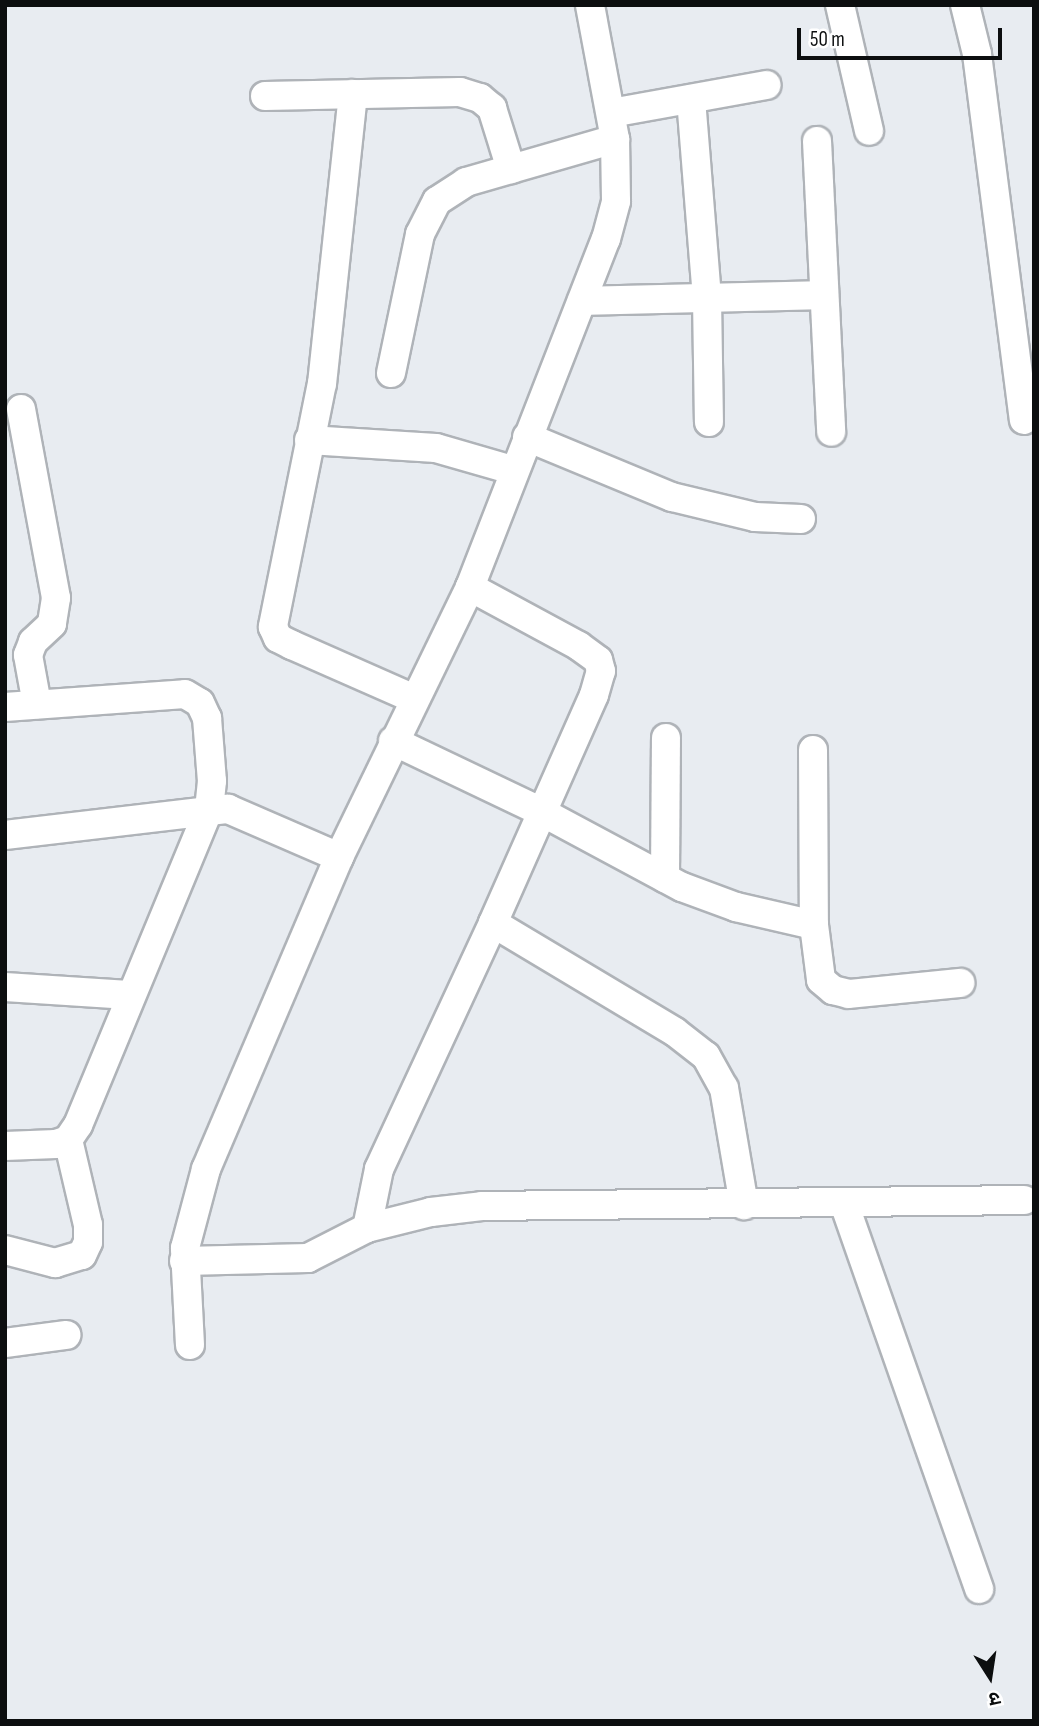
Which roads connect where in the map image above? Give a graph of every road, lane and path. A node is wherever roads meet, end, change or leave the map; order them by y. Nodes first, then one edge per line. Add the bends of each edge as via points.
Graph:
1 (590, 5) edge
2 (840, 5) edge
3 (965, 5) edge
4 (767, 85) dead end
5 (353, 94) junction
6 (265, 96) dead end
7 (691, 99) junction
8 (613, 126) junction
9 (869, 131) dead end
10 (817, 141) dead end
11 (511, 169) junction
12 (824, 295) junction
13 (707, 298) junction
14 (582, 301) junction
15 (1023, 326) edge
16 (391, 373) dead end
17 (21, 409) dead end
18 (1024, 420) dead end
19 (709, 422) dead end
20 (831, 432) dead end
21 (527, 437) junction
22 (309, 440) junction
23 (512, 470) junction
24 (802, 519) dead end
25 (470, 587) junction
26 (412, 698) junction
27 (37, 704) junction
28 (5, 707) edge
29 (666, 738) dead end
30 (393, 741) junction
31 (813, 750) dead end
32 (209, 808) junction
33 (540, 811) junction
34 (5, 835) edge
35 (339, 857) junction
36 (665, 878) junction
37 (493, 923) junction
38 (814, 925) junction
39 (960, 983) dead end
40 (5, 988) edge
41 (129, 995) junction
42 (68, 1140) junction
43 (5, 1146) edge
44 (1024, 1200) dead end
45 (844, 1203) junction
46 (744, 1205) junction
47 (367, 1228) junction
48 (5, 1250) edge
49 (184, 1261) junction
50 (66, 1335) dead end
51 (5, 1343) edge
52 (190, 1345) dead end
53 (979, 1589) dead end

1 - 8 street
2 - 9 street
3 - 15 street
4 - 7 street
5 - 6 street
5 - 11 street via 460,92 480,98 492,108
5 - 22 street via 322,383
7 - 8 street
7 - 13 street
8 - 11 street
8 - 14 street via 615,201
10 - 12 street
11 - 16 street via 466,182 437,201 420,234
12 - 13 street
12 - 20 street
13 - 14 street
13 - 19 street
14 - 21 street
15 - 18 street
17 - 27 street via 56,598 52,624 33,642 28,655
21 - 23 street
21 - 24 street via 672,497 755,517
22 - 23 street via 436,448
22 - 26 street via 273,626 278,638
23 - 25 street
25 - 26 street
25 - 33 street via 598,660 601,671 594,695
26 - 30 street
27 - 28 street
27 - 32 street via 160,694 185,694 200,703 206,718
29 - 36 street
30 - 33 street
30 - 35 street
31 - 38 street
32 - 34 street
32 - 35 street via 246,814
32 - 41 street
33 - 36 street
33 - 37 street
35 - 49 street via 206,1169
36 - 38 street via 736,907
37 - 46 street via 675,1032 706,1056 724,1088
37 - 47 street via 379,1168
38 - 39 street via 821,980 833,990 849,994
40 - 41 street
41 - 42 street
42 - 43 street
42 - 48 street via 88,1225 82,1255 55,1263
44 - 45 street
45 - 46 street
45 - 53 street
46 - 47 street via 482,1206 431,1212
47 - 49 street via 308,1258
49 - 52 street
50 - 51 street

